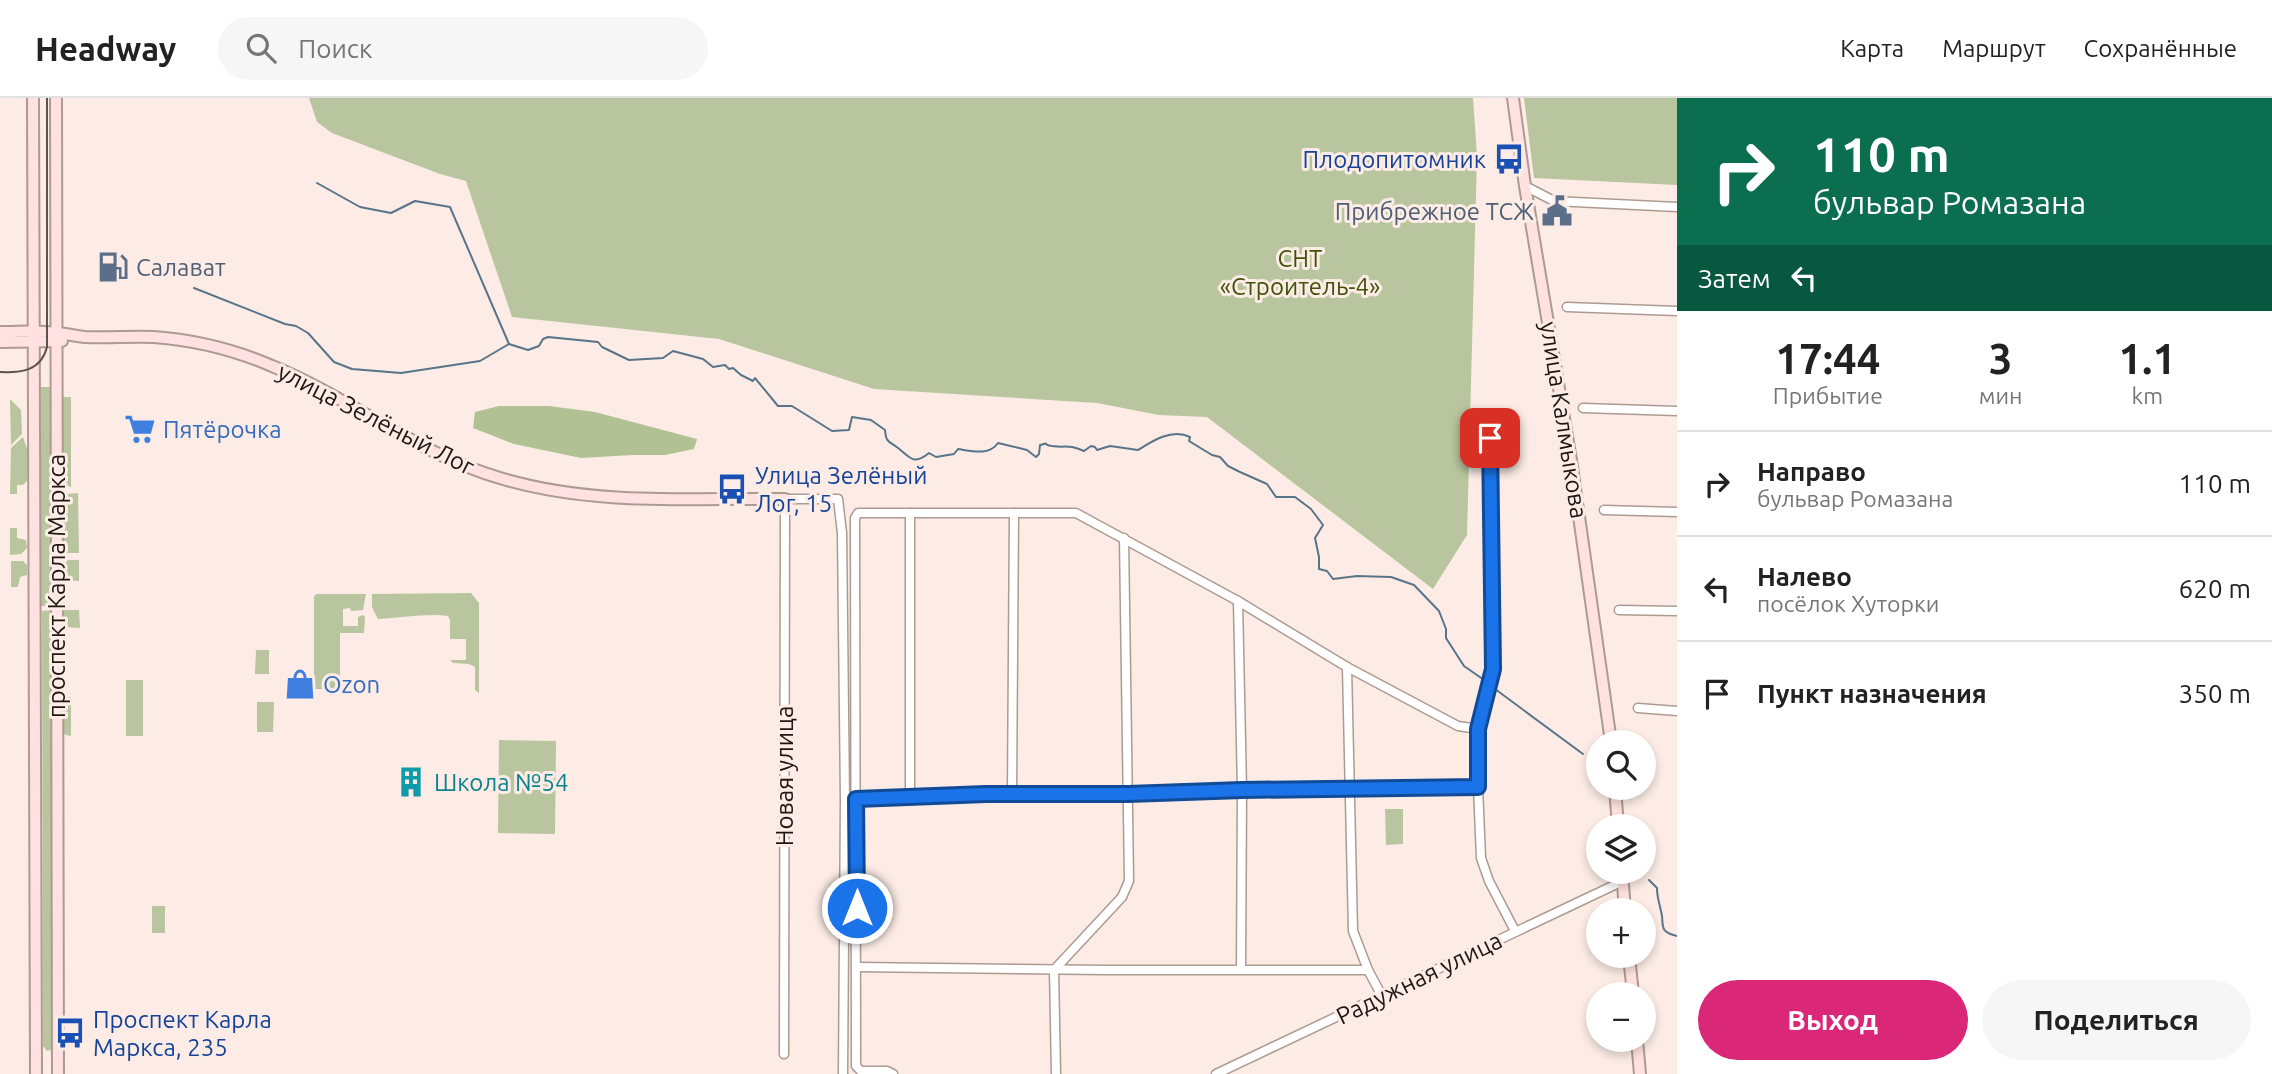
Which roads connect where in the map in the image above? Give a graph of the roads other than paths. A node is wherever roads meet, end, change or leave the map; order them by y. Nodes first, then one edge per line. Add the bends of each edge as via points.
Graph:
1 (33, 98) edge
2 (56, 98) edge
3 (1513, 98) edge
4 (1525, 186) junction
5 (1677, 207) edge
6 (1567, 307) dead end
7 (1677, 311) edge
8 (0, 332) edge
9 (34, 337) junction
10 (56, 337) junction
11 (0, 342) edge
12 (1583, 408) dead end
13 (1677, 411) edge
14 (1490, 438) dead end
15 (785, 499) junction
16 (1604, 510) dead end
17 (1677, 512) edge
18 (910, 513) junction
19 (1014, 513) junction
20 (1124, 538) junction
21 (1238, 601) junction
22 (1619, 610) dead end
23 (1677, 611) edge
24 (1347, 667) junction
25 (1638, 708) dead end
26 (1677, 711) edge
27 (1478, 729) junction
28 (1609, 730) edge
29 (1478, 787) junction
30 (1348, 789) junction
31 (1242, 790) junction
32 (1012, 794) junction
33 (1128, 794) junction
34 (910, 796) junction
35 (856, 799) junction
36 (1606, 884) edge
37 (1515, 931) junction
38 (857, 967) junction
39 (1241, 969) junction
40 (1054, 970) junction
41 (1368, 970) junction
42 (1382, 996) junction
43 (1638, 1052) edge
44 (784, 1054) dead end
45 (36, 1074) edge
46 (58, 1074) edge
47 (843, 1074) edge
48 (892, 1074) edge
49 (1056, 1074) edge
50 (1216, 1074) edge
51 (1640, 1074) edge

1 - 9 street, проспект Карла Маркса
2 - 10 street, проспект Карла Маркса
3 - 4 street, улица Калмыкова
4 - 5 street via 1554,201
4 - 28 street, улица Калмыкова
6 - 7 street
8 - 9 street
9 - 10 street
9 - 11 street
9 - 45 street, проспект Карла Маркса
10 - 15 street, улица Зелёный Лог via 171,339 226,350 309,383 467,468 534,488 580,496
10 - 46 street, проспект Карла Маркса
12 - 13 street
14 - 27 street via 1493,669
15 - 44 street, Новая улица
15 - 47 street, улица Зелёный Лог via 838,499 842,533
16 - 17 street
18 - 19 street
18 - 34 street
18 - 35 street via 855,516
19 - 20 street via 1076,513
19 - 32 street
20 - 21 street
20 - 33 street
21 - 24 street
21 - 31 street
22 - 23 street
24 - 27 street via 1458,726
24 - 30 street
25 - 26 street
27 - 29 street
29 - 30 street
29 - 37 street via 1481,858
30 - 31 street
30 - 41 street via 1353,931
31 - 33 street
31 - 39 street
32 - 33 street
32 - 34 street
33 - 40 street via 1126,890
34 - 35 street
35 - 38 street
36 - 37 street, Радужная улица
37 - 42 street, Радужная улица
38 - 40 street
38 - 48 street via 858,1069
39 - 40 street
39 - 41 street
40 - 49 street
41 - 42 street
42 - 50 street, Радужная улица
43 - 51 street

